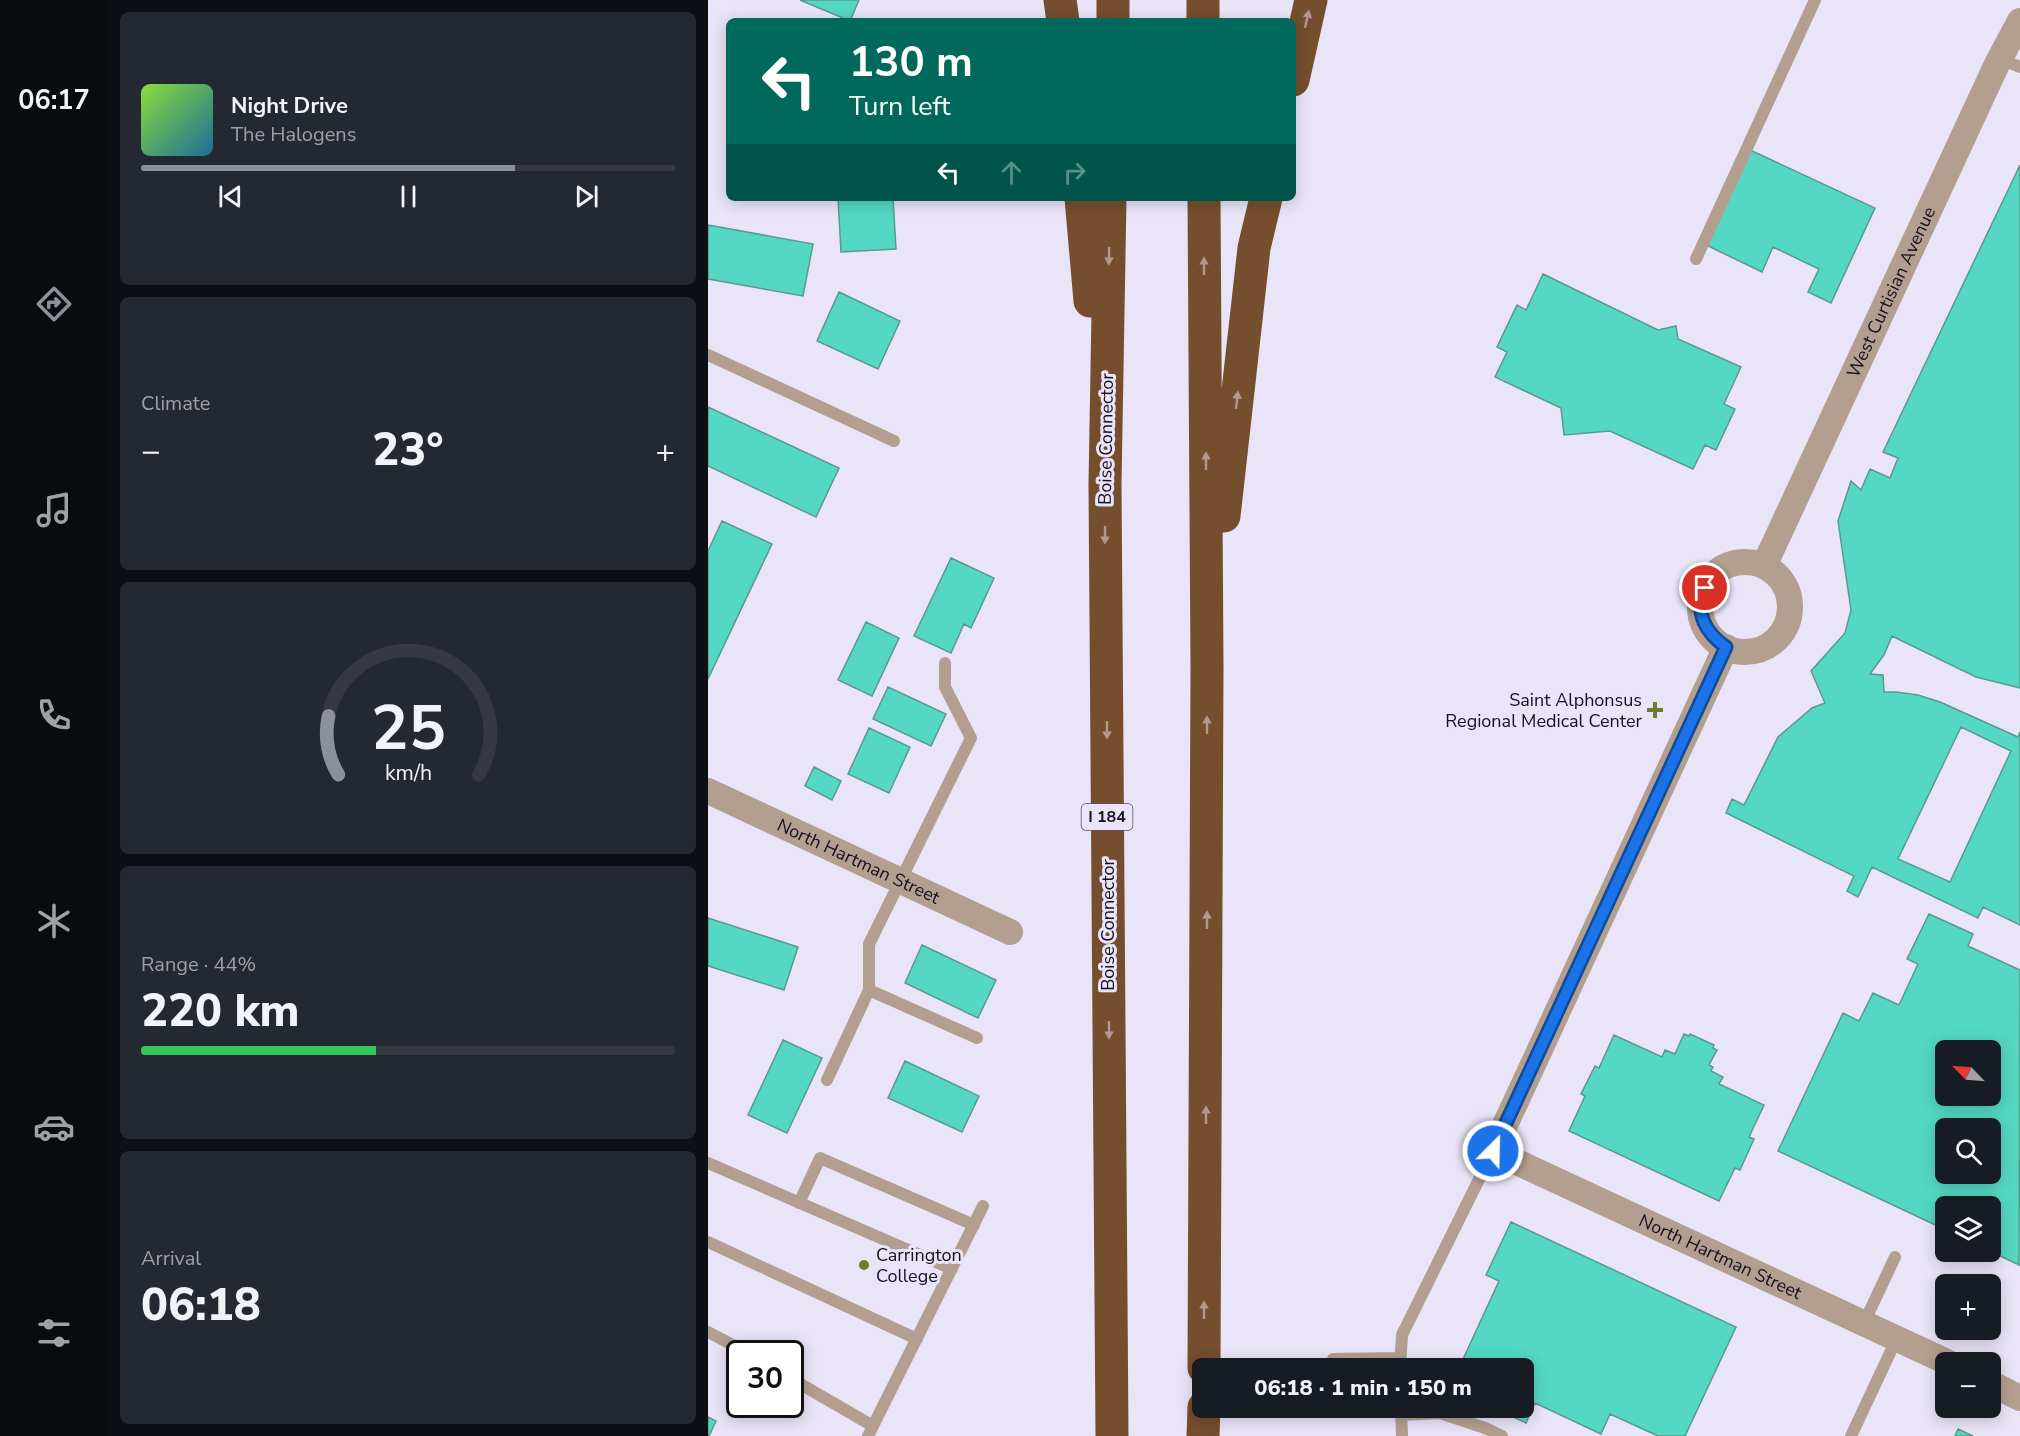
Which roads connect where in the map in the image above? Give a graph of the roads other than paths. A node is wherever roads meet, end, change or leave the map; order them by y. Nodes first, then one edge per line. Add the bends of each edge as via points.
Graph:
1 (1060, 0) edge
2 (1113, 0) edge
3 (1203, 0) edge
4 (1311, 0) edge
5 (1815, 0) edge
6 (1063, 18) edge
7 (1113, 18) edge
8 (1203, 18) edge
9 (2020, 21) edge
10 (2010, 63) edge
11 (1296, 67) edge
12 (1081, 201) edge
13 (1110, 201) edge
14 (1204, 201) edge
15 (1265, 201) edge
16 (1696, 259) dead end
17 (708, 355) edge
18 (894, 441) dead end
19 (1105, 484) junction
20 (1764, 566) junction
21 (1726, 647) junction
22 (945, 663) dead end
23 (1207, 667) junction
24 (708, 791) edge
25 (899, 880) junction
26 (1010, 932) dead end
27 (869, 990) junction
28 (977, 1038) dead end
29 (827, 1080) dead end
30 (1493, 1151) junction
31 (708, 1163) edge
32 (799, 1203) junction
33 (983, 1206) dead end
34 (974, 1225) junction
35 (708, 1242) edge
36 (1895, 1257) dead end
37 (952, 1269) junction
38 (1864, 1323) junction
39 (708, 1332) edge
40 (1897, 1338) junction
41 (917, 1339) junction
42 (726, 1341) edge
43 (1935, 1356) edge
44 (1204, 1358) edge
45 (1400, 1358) edge
46 (804, 1387) edge
47 (2001, 1388) edge
48 (2020, 1398) edge
49 (1204, 1418) edge
50 (1401, 1418) edge
51 (1455, 1418) edge
52 (871, 1431) edge
53 (1112, 1436) edge
54 (1203, 1436) edge
55 (1402, 1436) edge
56 (1502, 1436) edge
57 (1851, 1436) edge

1 - 6 highway
2 - 7 highway
3 - 8 highway
11 -> 4 highway
5 - 16 lane
9 - 10 street, West Curtisian Avenue
10 - 20 street, West Curtisian Avenue
12 - 19 highway
13 -> 19 highway, Boise Connector / I 184
23 -> 14 highway
23 -> 15 highway via 1254,248
17 - 18 lane
19 -> 53 highway, Boise Connector / I 184
20 - 21 street via 1734,563 1708,581 1700,610 1713,639
20 - 21 street via 1776,573 1790,598 1786,626 1767,646 1746,651
21 - 30 street
22 - 25 lane via 945,687 971,738
44 -> 23 highway
24 - 25 street, North Hartman Street
25 - 26 street, North Hartman Street
25 - 27 lane via 869,944
27 - 28 lane
27 - 29 lane
30 - 38 street, North Hartman Street
30 - 45 lane via 1402,1335
31 - 32 lane
32 - 34 lane via 820,1158
32 - 37 lane
33 - 34 lane
34 - 37 lane
35 - 41 lane
36 - 38 lane
37 - 41 lane
38 - 40 street, North Hartman Street
39 - 42 lane
40 - 43 street, North Hartman Street
40 - 57 lane
41 - 52 lane
46 - 52 lane
47 - 48 street
49 - 54 highway
50 - 55 lane
51 - 56 lane

